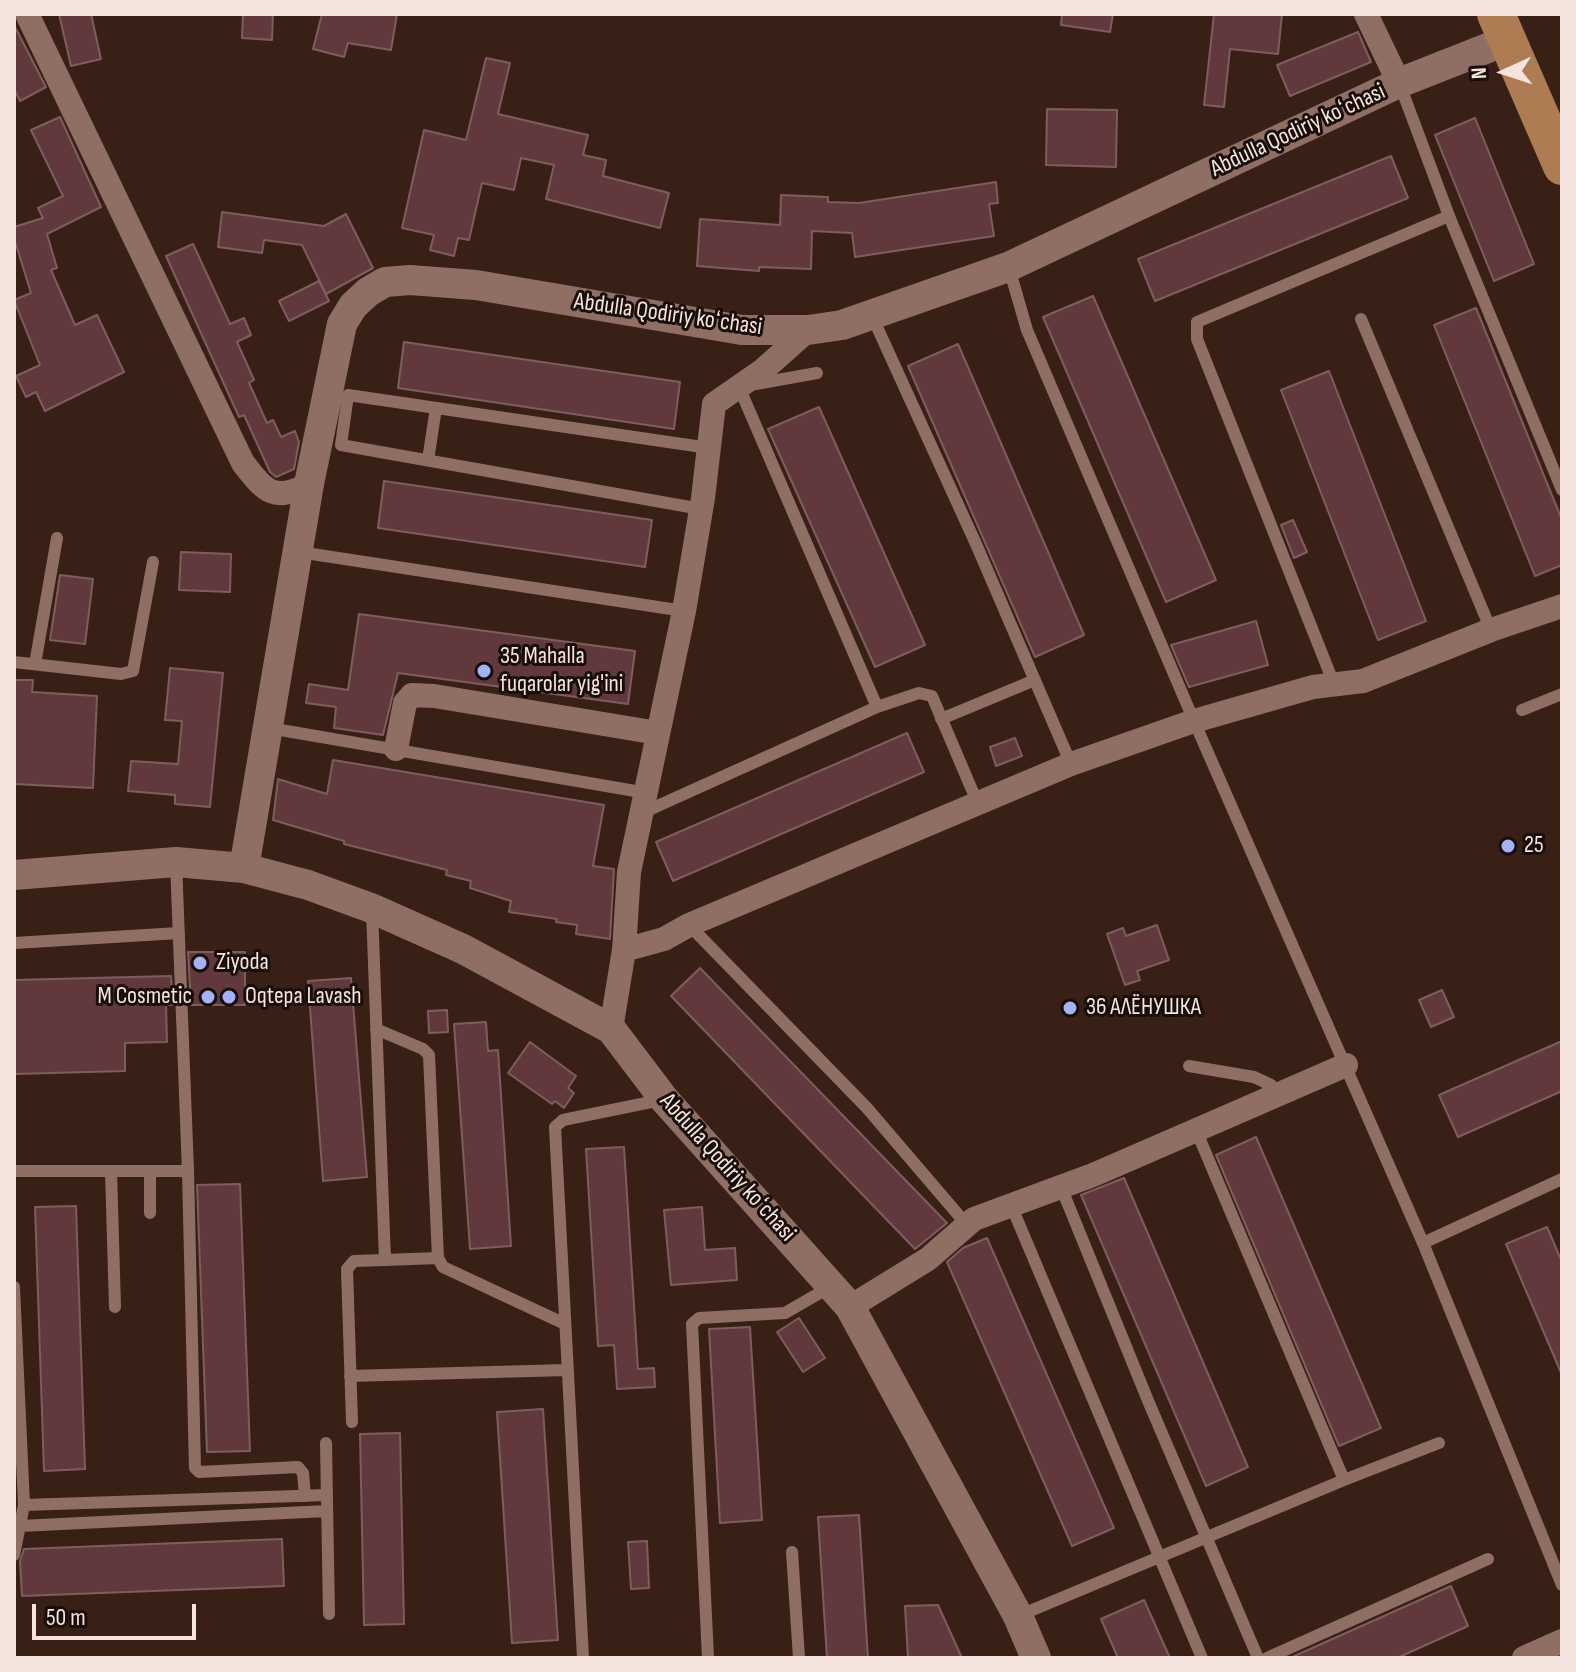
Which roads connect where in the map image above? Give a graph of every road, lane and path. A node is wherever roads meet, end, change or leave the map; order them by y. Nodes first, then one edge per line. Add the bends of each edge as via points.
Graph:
1 (27, 14) edge
2 (1366, 14) edge
3 (1502, 27) edge
4 (1399, 83) junction
5 (1562, 166) edge
6 (1449, 216) junction
7 (1008, 267) junction
8 (872, 316) junction
9 (1361, 319) dead end
10 (808, 330) junction
11 (817, 373) dead end
12 (739, 387) junction
13 (436, 408) junction
14 (333, 419) junction
15 (709, 448) junction
16 (428, 460) junction
17 (309, 484) junction
18 (1562, 490) edge
19 (701, 509) junction
20 (57, 538) dead end
21 (298, 552) junction
22 (153, 562) dead end
23 (1562, 606) edge
24 (684, 611) junction
25 (1491, 630) junction
26 (14, 662) edge
27 (35, 664) junction
28 (1035, 680) junction
29 (1334, 684) junction
30 (1562, 694) edge
31 (877, 707) junction
32 (1522, 710) dead end
33 (941, 719) junction
34 (1194, 721) junction
35 (269, 728) junction
36 (658, 733) junction
37 (396, 749) junction
38 (1071, 764) junction
39 (644, 803) junction
40 (978, 804) junction
41 (176, 862) junction
42 (244, 868) junction
43 (14, 875) edge
44 (371, 908) junction
45 (689, 925) junction
46 (179, 933) junction
47 (14, 943) edge
48 (624, 950) junction
49 (376, 1029) junction
50 (611, 1029) junction
51 (1346, 1065) junction
52 (1189, 1066) dead end
53 (1277, 1096) junction
54 (664, 1099) junction
55 (1196, 1130) junction
56 (14, 1171) edge
57 (111, 1171) junction
58 (150, 1171) junction
59 (188, 1171) junction
60 (1559, 1180) edge
61 (1061, 1187) junction
62 (1562, 1196) edge
63 (1011, 1205) junction
64 (150, 1213) dead end
65 (967, 1225) junction
66 (1423, 1243) junction
67 (438, 1258) junction
68 (385, 1260) junction
69 (14, 1287) edge
70 (841, 1296) junction
71 (115, 1307) dead end
72 (563, 1323) junction
73 (567, 1370) junction
74 (350, 1376) junction
75 (352, 1422) dead end
76 (326, 1443) dead end
77 (1439, 1443) dead end
78 (1344, 1480) junction
79 (327, 1495) junction
80 (305, 1496) junction
81 (24, 1505) junction
82 (327, 1511) junction
83 (20, 1526) junction
84 (1206, 1537) junction
85 (792, 1552) dead end
86 (14, 1555) edge
87 (1158, 1557) junction
88 (1488, 1559) dead end
89 (1561, 1578) edge
90 (329, 1614) dead end
91 (1018, 1616) junction
92 (1562, 1641) edge
93 (583, 1658) edge
94 (708, 1658) edge
95 (799, 1658) edge
96 (1036, 1658) edge
97 (1202, 1658) edge
98 (1258, 1658) edge
99 (1267, 1658) edge
100 (1524, 1658) edge

1 - 17 street via 243,463 265,489 276,493 290,494
2 - 4 street
3 - 4 street, Abdulla Qodiriy koʻchasi
3 - 5 main road
4 - 6 lane
4 - 7 street, Abdulla Qodiriy koʻchasi
6 - 18 lane
6 - 29 lane via 1197,322 1197,339
7 - 8 street, Abdulla Qodiriy koʻchasi
7 - 34 lane via 1027,330
8 - 10 street, Abdulla Qodiriy koʻchasi
8 - 28 lane
9 - 25 lane
10 - 12 street
10 - 14 street, Abdulla Qodiriy koʻchasi via 742,330 476,285 385,282 353,306 342,324
11 - 12 lane
12 - 15 street via 714,404
12 - 31 lane
13 - 14 lane via 348,395
13 - 15 lane
13 - 16 lane
14 - 16 lane via 341,445
14 - 17 street, Abdulla Qodiriy koʻchasi
15 - 19 street
16 - 19 lane
17 - 21 street, Abdulla Qodiriy koʻchasi
19 - 24 street
20 - 27 lane
21 - 24 lane
21 - 35 street, Abdulla Qodiriy koʻchasi
22 - 27 lane via 133,671
23 - 25 street
24 - 36 street
25 - 29 street via 1363,681
26 - 27 lane
28 - 33 lane
28 - 38 lane
29 - 34 street
30 - 32 lane
31 - 33 lane via 919,693 932,696
31 - 39 lane
33 - 40 lane
34 - 38 street
34 - 51 lane
35 - 37 lane
35 - 42 street, Abdulla Qodiriy koʻchasi
36 - 37 street via 412,695 405,703
36 - 39 street
37 - 39 lane
38 - 40 street
39 - 48 street via 629,872
40 - 45 street
41 - 42 street, Abdulla Qodiriy koʻchasi
41 - 43 street, Abdulla Qodiriy koʻchasi
41 - 46 lane
42 - 44 street, Abdulla Qodiriy koʻchasi
44 - 49 lane
44 - 50 street, Abdulla Qodiriy koʻchasi via 463,949
45 - 48 street via 664,939
45 - 65 lane via 867,1108
46 - 47 lane
46 - 59 lane
48 - 50 street
49 - 67 lane via 429,1055
49 - 68 lane
50 - 54 street, Abdulla Qodiriy koʻchasi
51 - 53 street
51 - 66 lane
52 - 53 lane via 1254,1077 1271,1085
53 - 55 street
54 - 70 street, Abdulla Qodiriy koʻchasi
54 - 72 lane via 563,1120 555,1127
55 - 61 street
55 - 78 lane
56 - 57 lane
57 - 58 lane
57 - 71 lane
58 - 59 lane
58 - 64 lane
59 - 80 lane via 195,1468 199,1472 298,1467
60 - 62 lane
60 - 66 lane
61 - 63 street
61 - 84 lane
63 - 65 street
63 - 87 lane
65 - 70 street via 928,1259
66 - 89 lane
67 - 68 lane
67 - 72 lane via 443,1267
68 - 74 lane via 354,1261 347,1269
69 - 81 lane
70 - 91 street, Abdulla Qodiriy koʻchasi
70 - 94 lane via 785,1313 699,1318 692,1324
72 - 73 lane
73 - 74 lane
73 - 93 lane
74 - 75 lane
76 - 79 lane
77 - 78 lane
78 - 84 lane
79 - 80 lane
79 - 82 lane
80 - 81 lane
81 - 83 lane
82 - 83 lane
82 - 90 lane
83 - 86 lane
84 - 87 lane
84 - 98 lane
85 - 95 lane
87 - 91 lane
87 - 97 lane
88 - 99 lane
91 - 96 street, Abdulla Qodiriy koʻchasi
92 - 100 street

